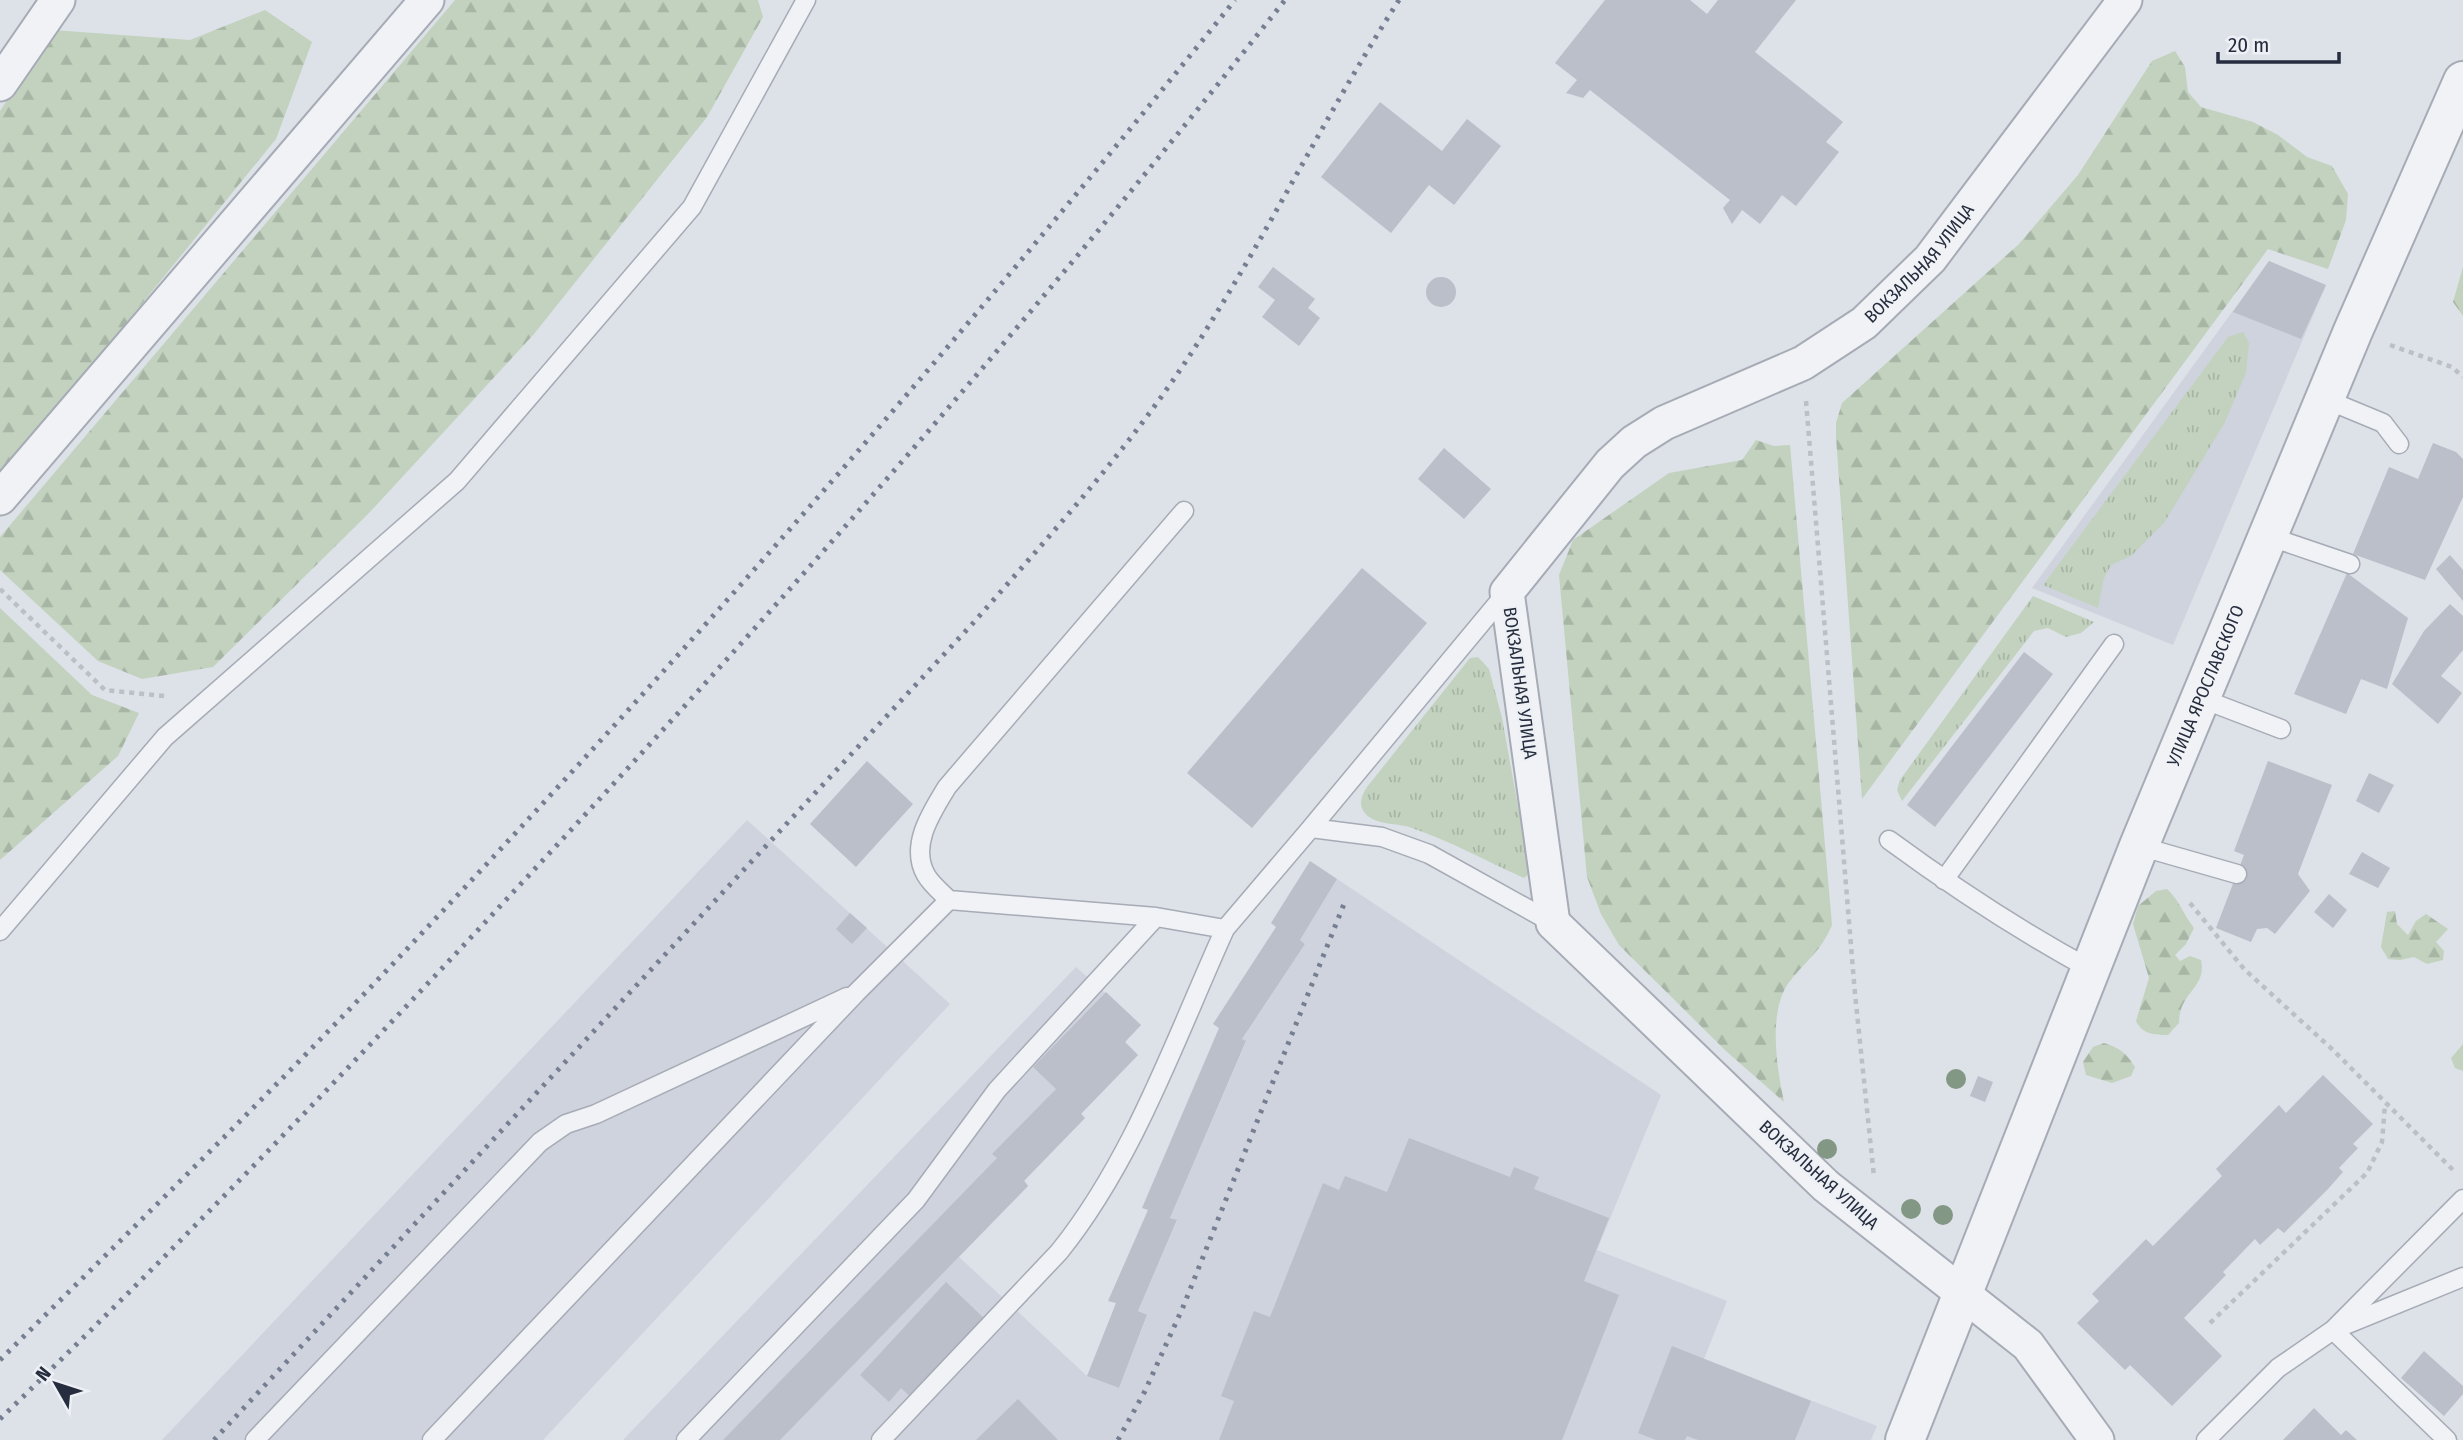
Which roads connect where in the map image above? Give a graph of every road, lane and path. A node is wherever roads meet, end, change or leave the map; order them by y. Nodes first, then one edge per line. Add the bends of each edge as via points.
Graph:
1 (58, 0) edge
2 (427, 0) edge
3 (806, 0) edge
4 (2125, 0) edge
5 (2463, 81) edge
6 (0, 84) edge
7 (2353, 331) junction
8 (1803, 363) junction
9 (2463, 377) edge
10 (2325, 399) junction
11 (2399, 444) dead end
12 (0, 498) edge
13 (1184, 510) dead end
14 (2268, 536) junction
15 (2350, 564) dead end
16 (0, 589) edge
17 (1507, 592) junction
18 (2114, 644) dead end
19 (2200, 698) junction
20 (208, 700) junction
21 (2281, 729) dead end
22 (1311, 828) junction
23 (1889, 840) dead end
24 (2139, 846) junction
25 (2237, 874) dead end
26 (1944, 880) junction
27 (948, 900) junction
28 (2190, 903) dead end
29 (1156, 917) junction
30 (1553, 923) junction
31 (1225, 929) junction
32 (0, 932) edge
33 (2091, 969) junction
34 (856, 993) junction
35 (2385, 1102) junction
36 (2463, 1179) edge
37 (2463, 1199) edge
38 (1880, 1230) junction
39 (2463, 1277) edge
40 (1963, 1296) junction
41 (2210, 1323) dead end
42 (2333, 1330) junction
43 (255, 1440) edge
44 (432, 1440) edge
45 (686, 1440) edge
46 (881, 1440) edge
47 (1905, 1440) edge
48 (2098, 1440) edge
49 (2206, 1440) edge
50 (2446, 1440) edge

1 - 6 street
2 - 12 street
3 - 20 lane via 692,207 457,481
4 - 8 street, ВОКЗАЛЬНАЯ УЛИЦА via 1930,259 1864,323
5 - 7 street, УЛИЦА ЯРОСЛАВСКОГО
7 - 9 path via 2452,367
7 - 10 street, УЛИЦА ЯРОСЛАВСКОГО
8 - 17 street, ВОКЗАЛЬНАЯ УЛИЦА via 1664,423 1634,442 1610,464
8 - 38 path via 1851,953
10 - 11 lane via 2383,423
10 - 14 street, УЛИЦА ЯРОСЛАВСКОГО
13 - 27 lane via 947,787 925,822 920,850 926,875
14 - 15 lane
14 - 19 street, УЛИЦА ЯРОСЛАВСКОГО
16 - 20 path via 105,690
17 - 22 lane
17 - 30 street, ВОКЗАЛЬНАЯ УЛИЦА
18 - 26 lane
19 - 21 lane
19 - 24 street, УЛИЦА ЯРОСЛАВСКОГО
20 - 32 lane via 166,737
22 - 30 lane via 1382,837 1429,854
22 - 31 lane
23 - 26 lane
24 - 25 lane
24 - 33 street, УЛИЦА ЯРОСЛАВСКОГО
26 - 33 lane
27 - 29 lane
27 - 34 lane
28 - 35 path via 2244,969
29 - 31 lane
29 - 45 lane via 997,1090 916,1200
30 - 38 street, ВОКЗАЛЬНАЯ УЛИЦА via 1826,1186
31 - 46 lane via 1112,1178 1084,1221
33 - 40 street, УЛИЦА ЯРОСЛАВСКОГО
34 - 43 lane via 566,1124 540,1142
34 - 44 lane
35 - 36 path
35 - 41 path via 2382,1142 2367,1173
37 - 42 lane
38 - 40 street, ВОКЗАЛЬНАЯ УЛИЦА
39 - 42 lane
40 - 47 street, УЛИЦА ЯРОСЛАВСКОГО
40 - 48 street via 2028,1345
42 - 49 lane via 2278,1368
42 - 50 lane

